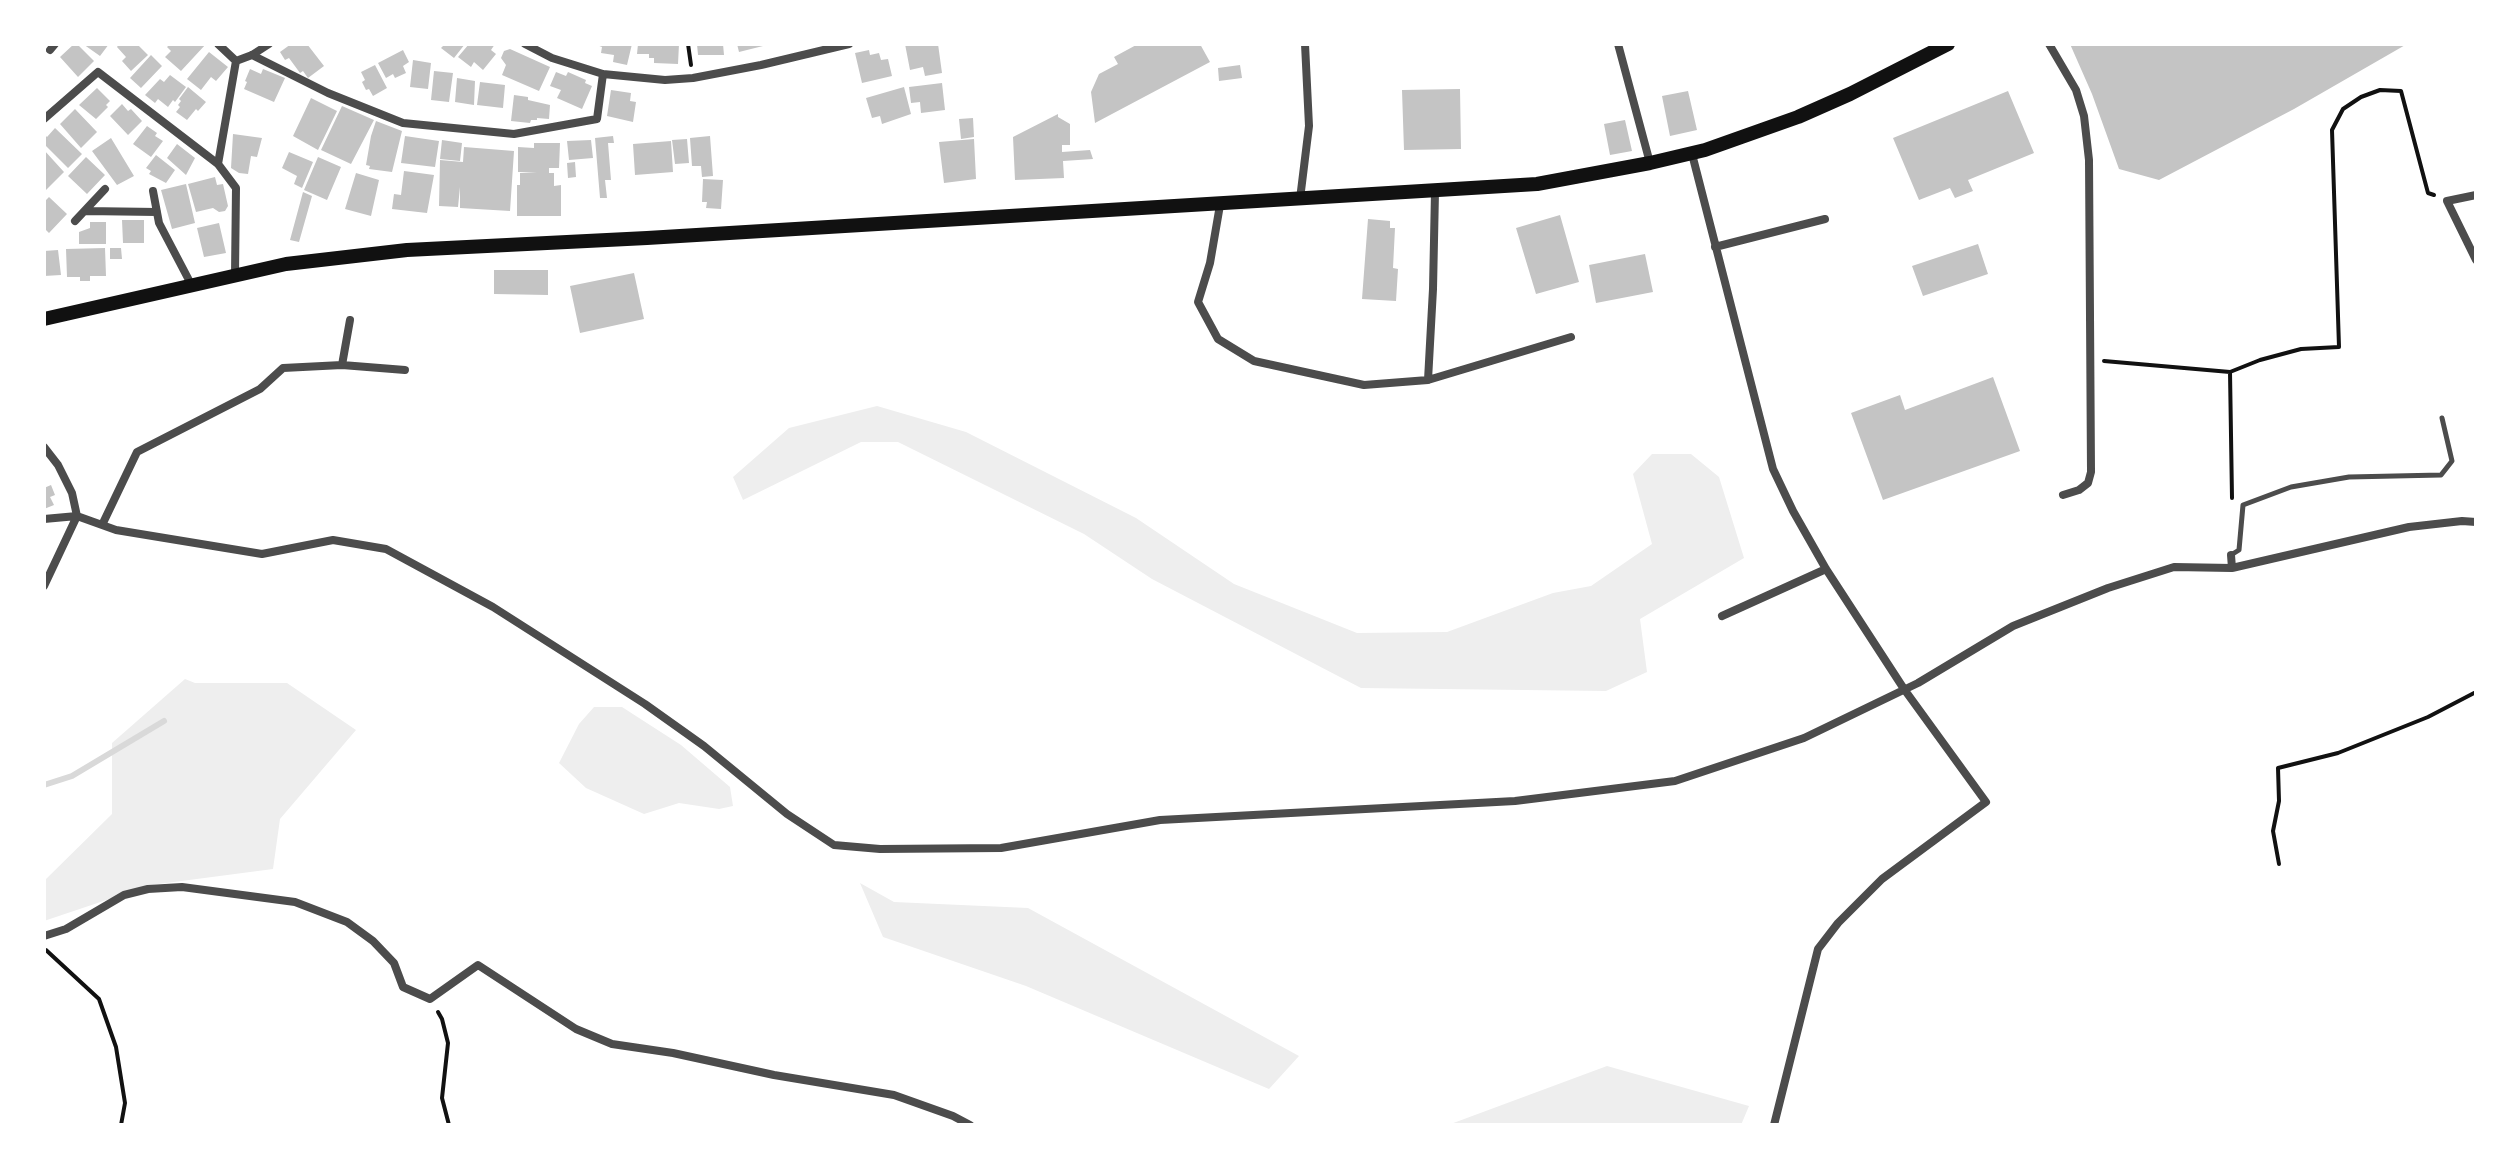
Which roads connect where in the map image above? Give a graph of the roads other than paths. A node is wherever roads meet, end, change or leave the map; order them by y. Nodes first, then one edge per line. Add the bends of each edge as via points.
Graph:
1 (218, 44) edge
2 (269, 44) edge
3 (525, 44) edge
4 (849, 44) edge
5 (1305, 44) edge
6 (1618, 44) edge
7 (1948, 44) edge
8 (2049, 44) edge
9 (252, 55) junction
10 (236, 61) junction
11 (603, 74) junction
12 (44, 119) edge
13 (1692, 154) junction
14 (1650, 163) junction
15 (218, 164) junction
16 (105, 189) dead end
17 (153, 191) dead end
18 (1435, 192) junction
19 (2476, 195) edge
20 (1300, 199) junction
21 (1220, 205) junction
22 (85, 211) junction
23 (157, 212) junction
24 (1825, 219) dead end
25 (75, 221) dead end
26 (1715, 247) junction
27 (2476, 260) edge
28 (235, 274) junction
29 (191, 284) junction
30 (44, 319) edge
31 (350, 320) dead end
32 (1571, 337) dead end
33 (342, 365) junction
34 (405, 370) dead end
35 (1428, 380) junction
36 (2442, 418) dead end
37 (44, 447) edge
38 (2063, 495) dead end
39 (77, 516) junction
40 (44, 519) edge
41 (2476, 522) edge
42 (103, 523) junction
43 (2231, 555) joint
44 (2232, 568) junction
45 (1826, 569) junction
46 (44, 586) edge
47 (1722, 616) dead end
48 (1904, 689) junction
49 (44, 936) edge
50 (970, 1125) edge
51 (1774, 1125) edge

1 - 10 street
2 - 9 street
3 - 11 street
4 - 11 street via 693,78
5 - 20 street via 1309,126
6 - 14 street
7 - 13 main road via 1798,117
8 - 38 street via 2076,90 2088,139 2091,472 2088,483
9 - 10 street
9 - 11 street via 403,123 514,134 597,119
10 - 15 street
12 - 15 street via 98,72
13 - 14 main road
13 - 26 street
14 - 18 main road via 1537,184
15 - 28 street via 236,188
16 - 22 street
17 - 23 street
18 - 20 main road
18 - 35 street
19 - 27 street via 2447,201
20 - 21 main road
21 - 28 main road via 407,250
21 - 35 street via 1198,302 1218,339 1254,361 1364,385
22 - 23 street
22 - 25 street
23 - 29 street
24 - 26 street
26 - 45 street via 1773,469
28 - 29 main road
29 - 30 main road
31 - 33 street
32 - 35 street
33 - 34 street
33 - 42 street via 283,368 260,389 137,452
36 - 43 lane via 2452,461 2441,475 2349,477 2291,487 2243,505 2239,550
37 - 39 street via 72,493
39 - 40 street
39 - 42 street
39 - 46 street
41 - 44 street via 2409,527
42 - 48 street via 116,530 262,554 333,540 386,549 493,607 645,704 834,845 1001,848 1160,820 1515,801 1675,781 1804,738
43 - 44 street
44 - 48 street via 2174,567 2108,588 2013,626
45 - 47 street
45 - 48 street
48 - 51 street via 1986,802 1882,879 1818,949
49 - 50 street via 124,895 148,889 182,887 295,902 347,922 394,963 403,987 430,999 478,965 576,1029 612,1044 894,1095

